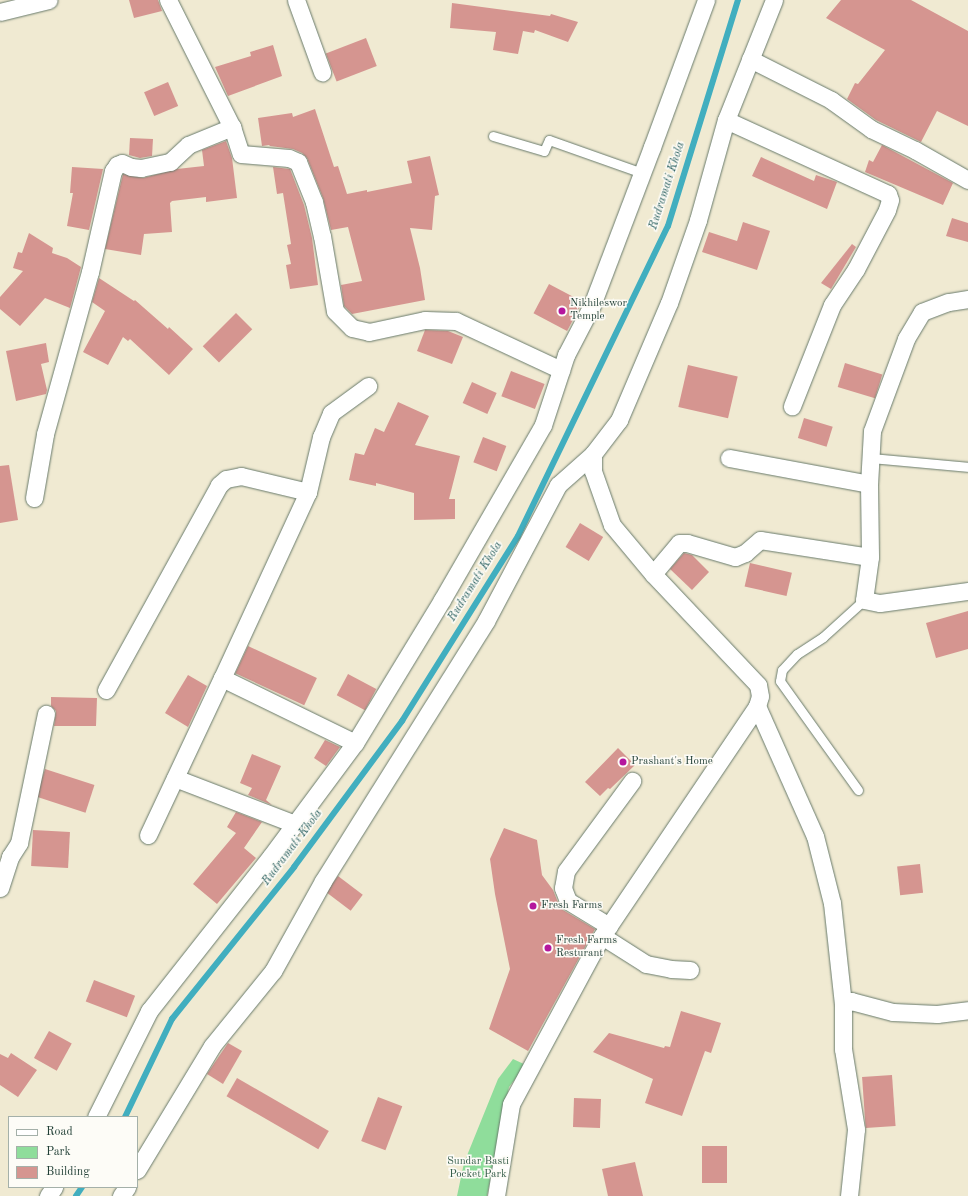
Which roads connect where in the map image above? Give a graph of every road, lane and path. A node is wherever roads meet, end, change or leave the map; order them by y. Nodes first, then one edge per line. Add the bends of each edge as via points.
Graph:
1 (50, 0) edge
2 (168, 0) edge
3 (296, 0) edge
4 (706, 0) edge
5 (774, 0) edge
6 (0, 12) edge
7 (750, 59) junction
8 (322, 72) dead end
9 (726, 120) junction
10 (232, 127) junction
11 (493, 136) dead end
12 (642, 173) junction
13 (968, 180) edge
14 (968, 299) edge
15 (562, 370) junction
16 (368, 386) dead end
17 (792, 406) dead end
18 (593, 454) junction
19 (729, 458) dead end
20 (870, 458) junction
21 (968, 467) edge
22 (869, 484) junction
23 (308, 492) junction
24 (34, 498) dead end
25 (870, 557) junction
26 (653, 574) junction
27 (968, 591) edge
28 (864, 600) junction
29 (222, 678) junction
30 (106, 690) dead end
31 (757, 706) junction
32 (46, 714) dead end
33 (355, 743) junction
34 (175, 778) junction
35 (632, 781) dead end
36 (858, 790) dead end
37 (295, 824) junction
38 (148, 835) dead end
39 (5, 856) edge
40 (0, 888) edge
41 (605, 931) junction
42 (690, 970) dead end
43 (843, 1005) junction
44 (968, 1010) edge
45 (96, 1116) edge
46 (138, 1168) edge
47 (496, 1196) edge
48 (849, 1196) edge

1 - 6 street
2 - 10 street
3 - 8 street
4 - 12 street
5 - 7 street
7 - 9 street
7 - 13 street via 831,100 871,129
9 - 17 street via 888,194 890,200 856,269 832,305
9 - 18 street via 698,220 670,303 619,420
10 - 15 street via 241,154 289,158 298,162 314,202 335,311 352,328 369,332 425,320 456,321
10 - 24 street via 188,145 170,162 141,168 122,163 117,165 113,172 90,272 45,434
11 - 12 lane via 544,151 549,140
12 - 15 street via 592,305 566,354
14 - 20 street via 948,302 922,312 906,340 872,431
15 - 33 street via 543,425 442,600
16 - 23 street via 330,413 321,437
18 - 26 street via 593,471 612,525
18 - 46 street via 558,485 486,621 323,881 273,971 212,1046
19 - 22 street
20 - 21 lane
20 - 22 street
22 - 25 street
23 - 29 street
23 - 30 street via 241,476 226,479 219,485
25 - 26 street via 760,540 745,553 735,557 679,543
25 - 28 street
26 - 31 street via 758,685 760,696
27 - 28 street via 880,603
28 - 36 lane via 823,637 797,654 782,670 780,681
29 - 33 street
29 - 34 street
31 - 41 street
31 - 43 street via 815,836 832,903
32 - 39 street via 19,843
33 - 37 street
34 - 37 street
34 - 38 street
35 - 41 street via 566,871 563,888 568,901
37 - 45 street via 149,1011
39 - 40 street
41 - 42 street via 646,964 671,970
41 - 47 street via 511,1104
43 - 44 street via 851,1001 893,1012 937,1014
43 - 48 street via 843,1049 856,1129

